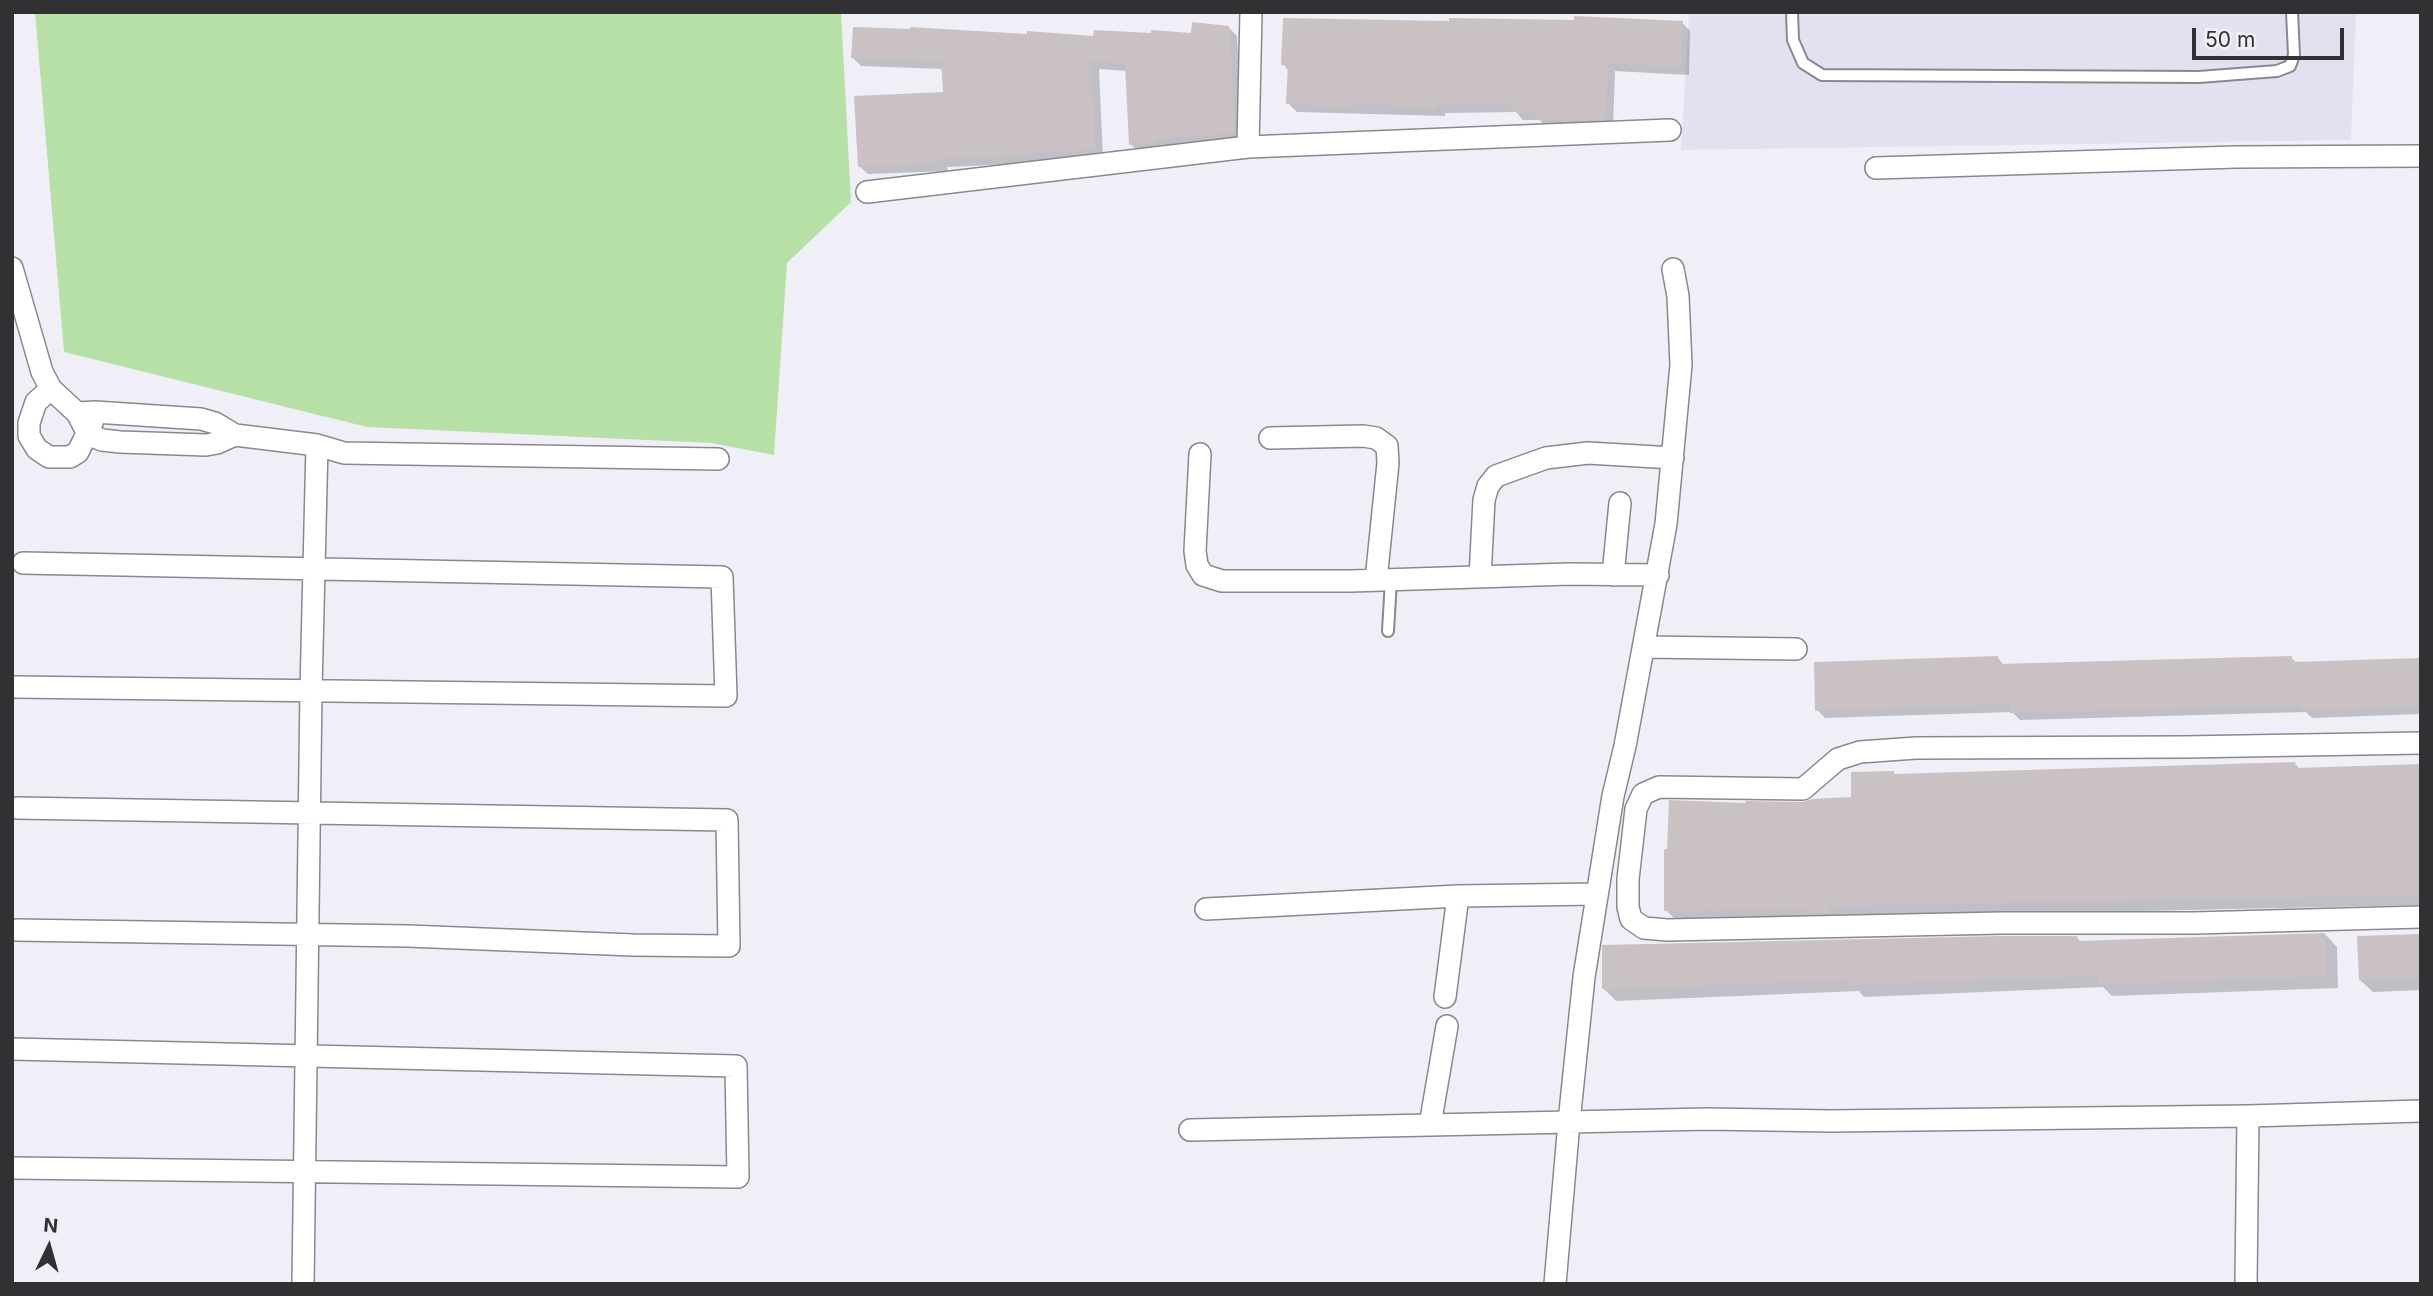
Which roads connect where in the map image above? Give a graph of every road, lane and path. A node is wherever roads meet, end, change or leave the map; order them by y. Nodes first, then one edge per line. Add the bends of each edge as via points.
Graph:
1 (1251, 12) edge
2 (1266, 12) edge
3 (1792, 12) edge
4 (2292, 12) edge
5 (1670, 130) dead end
6 (1256, 147) junction
7 (2421, 156) edge
8 (1876, 168) dead end
9 (867, 192) dead end
10 (12, 268) edge
11 (1673, 269) dead end
12 (51, 389) junction
13 (86, 412) junction
14 (88, 433) junction
15 (235, 435) junction
16 (1270, 438) dead end
17 (317, 445) junction
18 (1200, 454) dead end
19 (1673, 458) junction
20 (718, 460) dead end
21 (1620, 503) dead end
22 (23, 564) dead end
23 (315, 571) junction
24 (1613, 575) junction
25 (1658, 575) junction
26 (1480, 577) junction
27 (1383, 580) junction
28 (1388, 631) dead end
29 (1644, 647) junction
30 (1796, 649) dead end
31 (15, 687) dead end
32 (311, 691) junction
33 (2421, 743) edge
34 (17, 808) dead end
35 (309, 814) junction
36 (1597, 894) junction
37 (1458, 896) junction
38 (1206, 909) dead end
39 (2421, 917) edge
40 (16, 930) dead end
41 (309, 936) junction
42 (1445, 997) dead end
43 (1447, 1026) dead end
44 (12, 1049) edge
45 (305, 1058) junction
46 (2421, 1111) edge
47 (2248, 1116) junction
48 (1569, 1122) junction
49 (1430, 1125) junction
50 (1190, 1129) dead end
51 (15, 1168) dead end
52 (304, 1172) junction
53 (303, 1284) edge
54 (1555, 1284) edge
55 (2246, 1284) edge

1 - 6 street
2 - 6 street
3 - 4 lane via 1793,40 1803,62 1822,75 2199,77 2290,66 2294,55
5 - 6 street
6 - 9 street
7 - 8 street
10 - 12 street
11 - 19 street via 1681,365
12 - 13 street
12 - 14 street via 36,402 29,423 29,436 37,449 49,457 70,457
13 - 14 street
13 - 15 street via 201,419
14 - 15 street via 120,442 205,445
15 - 17 street
16 - 27 street via 1363,436 1387,446
17 - 20 street via 344,453
17 - 23 street
18 - 27 street via 1195,551 1203,575 1222,581
19 - 25 street
19 - 26 street via 1588,453 1546,458 1496,475 1484,500
21 - 24 street
22 - 23 street
23 - 32 street
23 - 32 street via 722,577 726,696
24 - 25 street
24 - 26 street
25 - 29 street
26 - 27 street
27 - 28 lane
29 - 30 street
29 - 36 street
31 - 32 street
32 - 35 street
33 - 39 street via 1916,748 1860,752 1838,759 1803,789 1659,787 1643,794 1636,810 1628,907 1631,919 1644,928 1667,930
34 - 35 street
35 - 41 street
35 - 41 street via 727,820 729,946
36 - 37 street
36 - 48 street
37 - 38 street
37 - 42 street
40 - 41 street
41 - 45 street
43 - 49 street
44 - 45 street
45 - 52 street
45 - 52 street via 736,1066 738,1177
46 - 47 street
47 - 48 street
47 - 55 street
48 - 49 street
48 - 54 street
49 - 50 street
51 - 52 street
52 - 53 street

